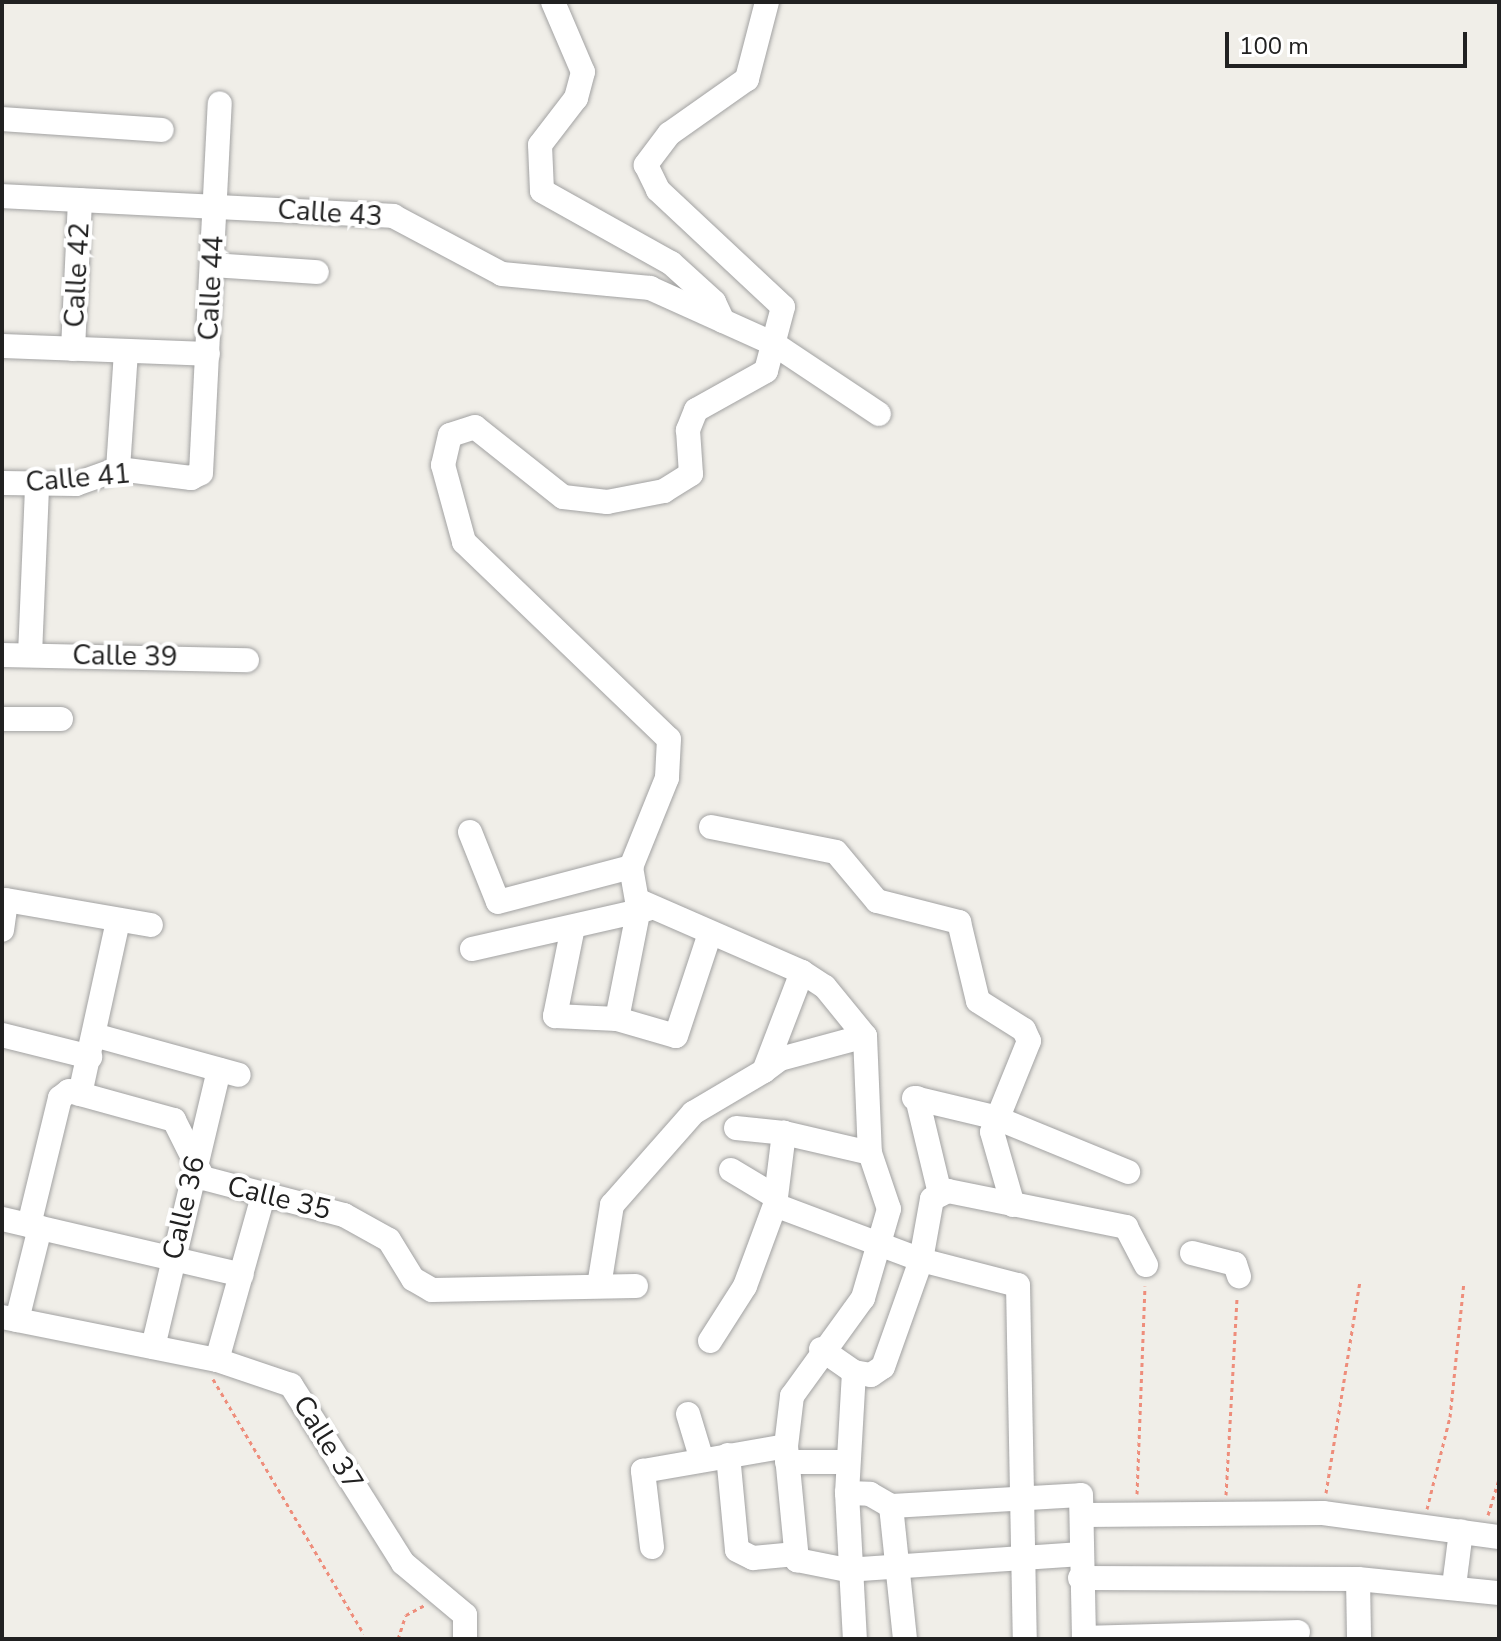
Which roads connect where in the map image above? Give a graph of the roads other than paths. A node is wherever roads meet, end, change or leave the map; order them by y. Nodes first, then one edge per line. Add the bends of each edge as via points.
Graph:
1 (553, 2) edge
2 (767, 2) edge
3 (220, 103) dead end
4 (2, 119) edge
5 (162, 130) dead end
6 (2, 196) edge
7 (80, 200) junction
8 (214, 206) junction
9 (213, 265) junction
10 (317, 272) dead end
11 (723, 321) junction
12 (774, 344) junction
13 (2, 346) edge
14 (73, 349) junction
15 (126, 351) junction
16 (208, 354) junction
17 (879, 414) dead end
18 (118, 469) junction
19 (201, 473) joint
20 (2, 483) edge
21 (37, 487) junction
22 (2, 655) edge
23 (30, 655) junction
24 (247, 660) dead end
25 (2, 719) edge
26 (61, 719) dead end
27 (711, 827) dead end
28 (470, 832) dead end
29 (631, 867) junction
30 (4, 896) edge
31 (643, 911) junction
32 (118, 921) junction
33 (151, 925) dead end
34 (573, 927) junction
35 (2, 930) edge
36 (709, 936) junction
37 (472, 949) dead end
38 (802, 972) junction
39 (617, 1019) junction
40 (2, 1035) edge
41 (865, 1036) junction
42 (92, 1046) junction
43 (764, 1071) junction
44 (72, 1093) junction
45 (994, 1117) junction
46 (736, 1128) dead end
47 (784, 1133) junction
48 (870, 1153) junction
49 (193, 1166) junction
50 (731, 1170) dead end
51 (1128, 1172) dead end
52 (940, 1194) junction
53 (263, 1196) junction
54 (775, 1201) junction
55 (1013, 1205) junction
56 (2, 1219) edge
57 (35, 1227) junction
58 (878, 1244) junction
59 (1192, 1253) dead end
60 (173, 1259) junction
61 (921, 1260) junction
62 (1146, 1265) road end
63 (242, 1275) junction
64 (1239, 1276) road end
65 (599, 1286) junction
66 (636, 1286) dead end
67 (9, 1318) edge
68 (710, 1341) dead end
69 (153, 1347) junction
70 (821, 1349) junction
71 (208, 1358) junction
72 (854, 1372) junction
73 (688, 1414) dead end
74 (786, 1454) junction
75 (728, 1455) junction
76 (702, 1460) junction
77 (848, 1462) junction
78 (847, 1493) junction
79 (1025, 1502) junction
80 (891, 1506) junction
81 (1084, 1515) junction
82 (1481, 1534) edge
83 (652, 1547) dead end
84 (796, 1554) junction
85 (1022, 1556) junction
86 (1080, 1566) junction
87 (893, 1567) junction
88 (847, 1570) junction
89 (1358, 1579) junction
90 (1454, 1586) junction
91 (1499, 1593) edge
92 (465, 1627) edge
93 (1298, 1632) dead end
94 (1084, 1638) edge
95 (855, 1639) edge
96 (905, 1639) edge
97 (1025, 1639) edge
98 (1359, 1639) edge

1 - 11 street via 583,72 576,98 540,145 542,191 671,263 714,302
2 - 12 street via 747,79 661,141 646,165 658,190 778,299 783,316
3 - 8 street, Calle 44
4 - 5 street
6 - 7 street, Calle 43
7 - 8 street, Calle 43
7 - 14 street, Calle 42
8 - 9 street, Calle 44
8 - 11 street, Calle 43 via 393,216 502,274 623,281
9 - 10 street
9 - 16 street, Calle 44
11 - 12 street, Calle 43
12 - 17 street, Calle 43
12 - 29 street via 758,379 696,410 688,430 691,474 664,491 582,503 545,484 487,432 460,428 442,447 464,542 669,739 667,778
13 - 14 street, Calle 42
14 - 15 street, Calle 42
15 - 16 street, Calle 42
15 - 18 street
16 - 19 street, Calle 44
18 - 19 street, Calle 41 via 191,478
18 - 21 street, Calle 41
20 - 21 street, Calle 41
21 - 23 street
22 - 23 street, Calle 39
23 - 24 street, Calle 39
25 - 26 street
27 - 45 street via 836,852 877,901 959,922 978,1001 1024,1030 1029,1041
28 - 29 street via 498,902
29 - 31 street
30 - 32 street
30 - 35 street
31 - 34 street
31 - 36 street
31 - 39 street
32 - 33 street
32 - 42 street
34 - 37 street
34 - 39 street via 555,1016
36 - 38 street
36 - 39 street via 676,1036
38 - 41 street via 825,987
38 - 43 street
40 - 42 street
41 - 43 street via 794,1054
41 - 48 street
42 - 44 street
42 - 49 street, Calle 36 via 229,1072
43 - 65 street via 693,1113 612,1205
44 - 49 street, Calle 35 via 174,1120
44 - 57 street
45 - 51 street
45 - 52 street via 916,1098
45 - 55 street
46 - 47 street
47 - 48 street
47 - 54 street
48 - 58 street via 889,1209
49 - 53 street, Calle 35 via 203,1178
49 - 60 street, Calle 36
50 - 54 street
52 - 55 street
52 - 61 street via 932,1199
53 - 63 street
53 - 65 street, Calle 35 via 344,1215 389,1240 413,1279 432,1290
54 - 58 street
54 - 68 street via 745,1286
55 - 62 street via 1126,1227
56 - 57 street
57 - 60 street
57 - 67 street
58 - 61 street
58 - 70 street via 863,1298
59 - 64 street via 1235,1264
60 - 63 street
60 - 69 street, Calle 36
61 - 72 street via 883,1367 871,1375
61 - 79 street via 1018,1285
63 - 71 street
65 - 66 street, Calle 35
67 - 69 street, Calle 37
69 - 71 street, Calle 37
70 - 72 street
70 - 74 street via 792,1396
71 - 92 street, Calle 37 via 291,1385 403,1563
72 - 77 street
73 - 76 street
74 - 75 street
74 - 77 street
74 - 84 street
75 - 76 street
75 - 84 street via 737,1550 753,1558
76 - 83 street via 643,1471
77 - 78 street
78 - 80 street via 870,1494
78 - 88 street
79 - 80 street
79 - 81 street via 1081,1495
79 - 85 street
80 - 87 street
81 - 82 street via 1323,1513
81 - 86 street
82 - 90 street
84 - 88 street via 808,1568
85 - 86 street
85 - 87 street
85 - 97 street
86 - 89 street
86 - 94 street
87 - 88 street
87 - 96 street
88 - 95 street
89 - 90 street
89 - 98 street
90 - 91 street
93 - 94 street

